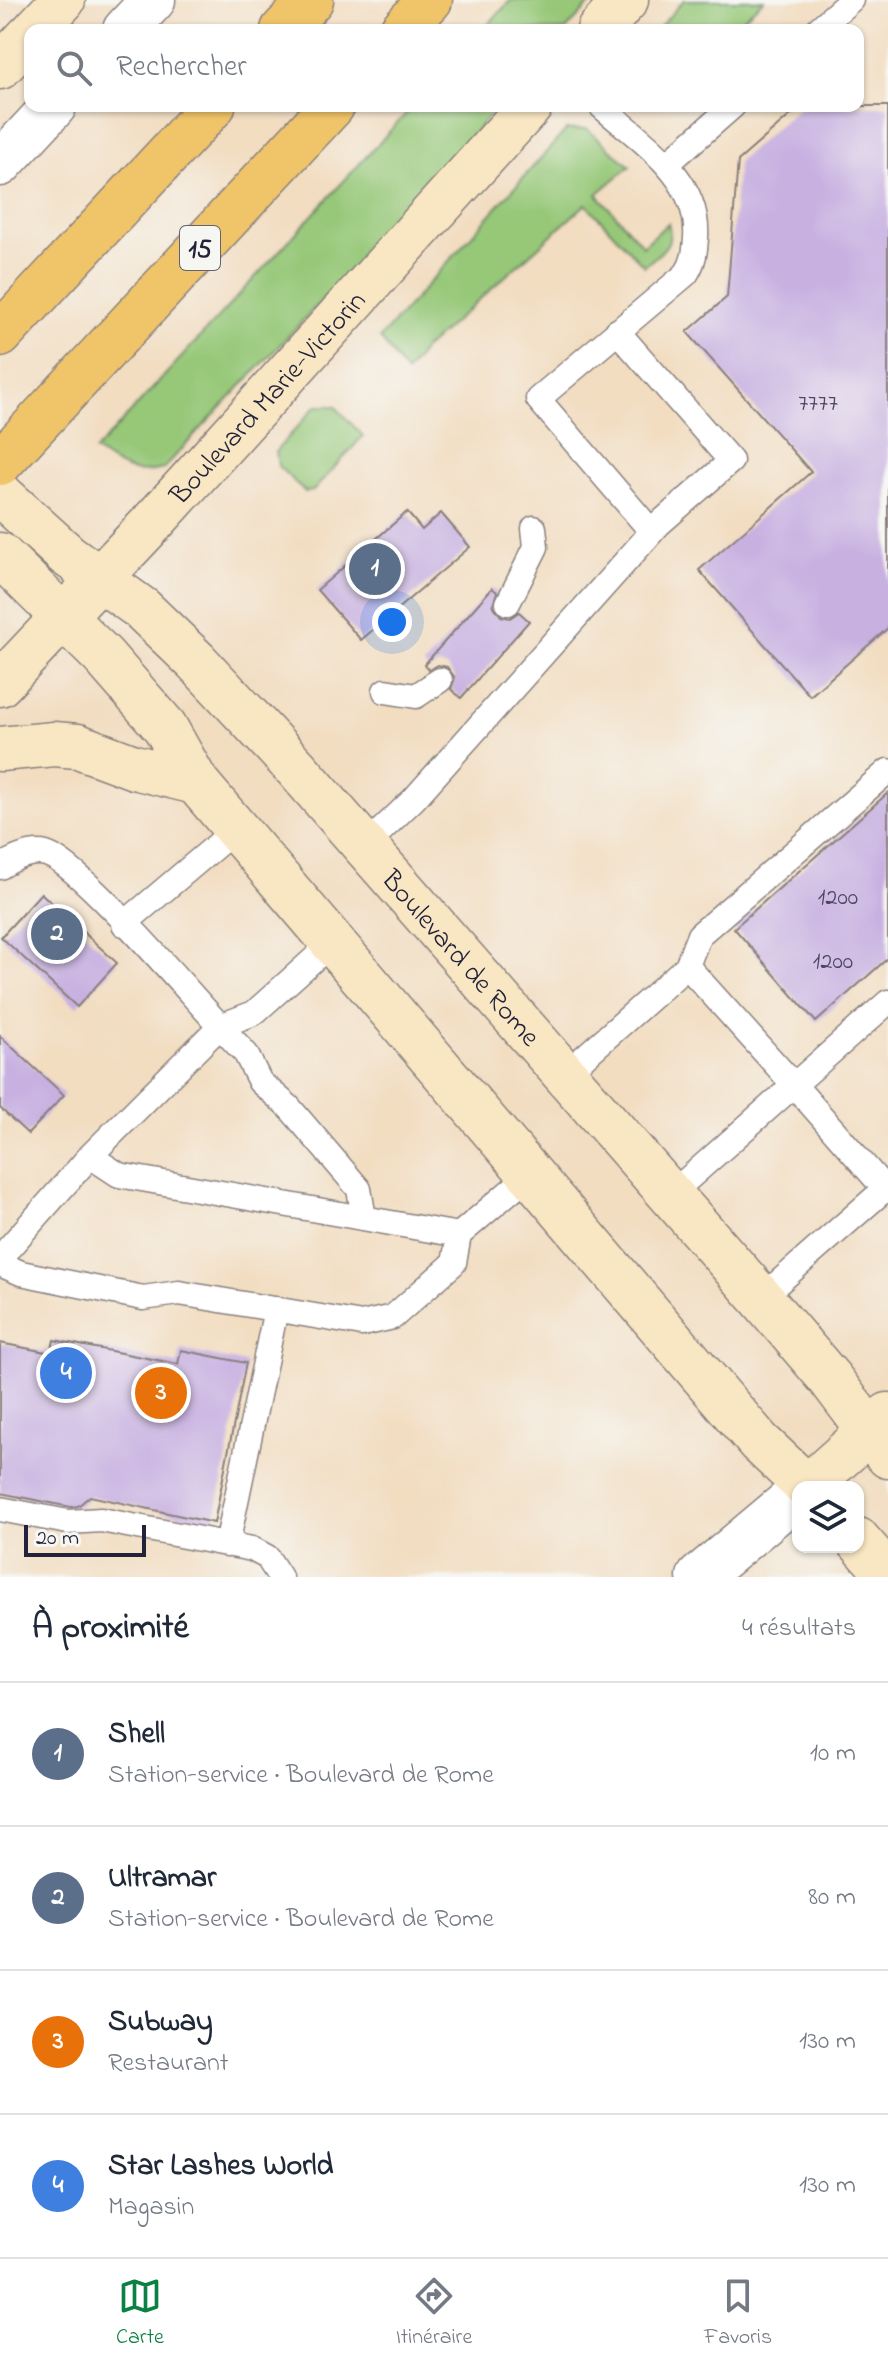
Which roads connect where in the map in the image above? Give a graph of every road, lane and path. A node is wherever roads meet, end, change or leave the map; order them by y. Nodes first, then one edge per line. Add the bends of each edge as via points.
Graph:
1 (63, 0) edge
2 (153, 0) edge
3 (311, 0) edge
4 (430, 0) edge
5 (626, 0) edge
6 (851, 0) edge
7 (41, 24) edge
8 (131, 24) edge
9 (289, 24) edge
10 (408, 24) edge
11 (604, 24) edge
12 (824, 24) edge
13 (24, 41) edge
14 (0, 67) edge
15 (48, 112) edge
16 (207, 112) edge
17 (326, 112) edge
18 (525, 112) edge
19 (608, 112) edge
20 (726, 112) edge
21 (0, 164) edge
22 (667, 164) junction
23 (617, 331) junction
24 (0, 335) edge
25 (0, 463) edge
26 (0, 494) edge
27 (534, 528) dead end
28 (652, 532) junction
29 (0, 555) edge
30 (101, 576) junction
31 (508, 603) dead end
32 (64, 616) junction
33 (440, 680) dead end
34 (0, 684) edge
35 (385, 691) dead end
36 (0, 749) edge
37 (888, 771) edge
38 (196, 782) junction
39 (236, 829) junction
40 (365, 846) junction
41 (0, 867) edge
42 (124, 924) junction
43 (333, 942) junction
44 (687, 966) junction
45 (888, 1002) edge
46 (220, 1026) junction
47 (564, 1075) junction
48 (794, 1085) junction
49 (90, 1156) junction
50 (530, 1174) junction
51 (887, 1190) edge
52 (670, 1195) junction
53 (364, 1218) junction
54 (459, 1235) junction
55 (0, 1258) edge
56 (0, 1264) edge
57 (761, 1298) junction
58 (276, 1309) junction
59 (882, 1434) edge
60 (801, 1481) edge
61 (815, 1481) edge
62 (792, 1499) edge
63 (0, 1509) edge
64 (227, 1545) junction
65 (864, 1547) edge
66 (888, 1574) edge
67 (280, 1577) edge
68 (699, 1577) edge

1 - 7 main road
2 - 8 street
3 - 9 highway
4 - 10 highway
5 - 11 main road
6 - 12 lane
13 - 14 main road
15 - 21 street
16 - 24 highway
17 - 25 highway, 15
18 - 30 main road, Boulevard Marie-Victorin
19 - 22 lane
20 - 22 lane
22 - 23 lane via 695,212 695,255 686,274
23 - 28 lane via 731,461
23 - 28 lane via 538,399
26 - 30 main road, Boulevard de Rome via 67,555
27 - 31 lane via 536,547
28 - 40 lane via 423,789
29 - 32 main road
30 - 32 main road, Boulevard Marie-Victorin
30 - 40 main road, Boulevard de Rome via 196,661
32 - 34 main road, Boulevard Marie-Victorin
32 - 38 main road via 165,727
33 - 35 lane via 416,696
36 - 38 main road via 78,746
37 - 44 lane via 699,935
38 - 39 main road
39 - 42 lane
39 - 43 main road
40 - 47 main road, Boulevard de Rome
41 - 42 lane via 27,855 43,853 57,859
42 - 46 lane
43 - 46 lane via 254,1013
43 - 50 main road
44 - 47 lane
44 - 48 lane
45 - 48 lane
46 - 49 lane
46 - 53 lane via 246,1054 260,1082 288,1106 359,1189
47 - 52 main road, Boulevard de Rome
48 - 51 lane
48 - 52 lane
49 - 53 lane via 119,1175
49 - 55 lane
50 - 54 lane
50 - 60 main road via 759,1442
51 - 57 lane
52 - 57 main road, Boulevard de Rome
53 - 54 lane
54 - 58 lane via 454,1263 393,1317 362,1324
56 - 58 lane via 143,1298 179,1293
57 - 59 main road, Boulevard de Rome
58 - 64 lane
59 - 61 main road
62 - 68 street
63 - 64 lane via 68,1522 101,1520
64 - 67 lane via 267,1557
65 - 66 main road

